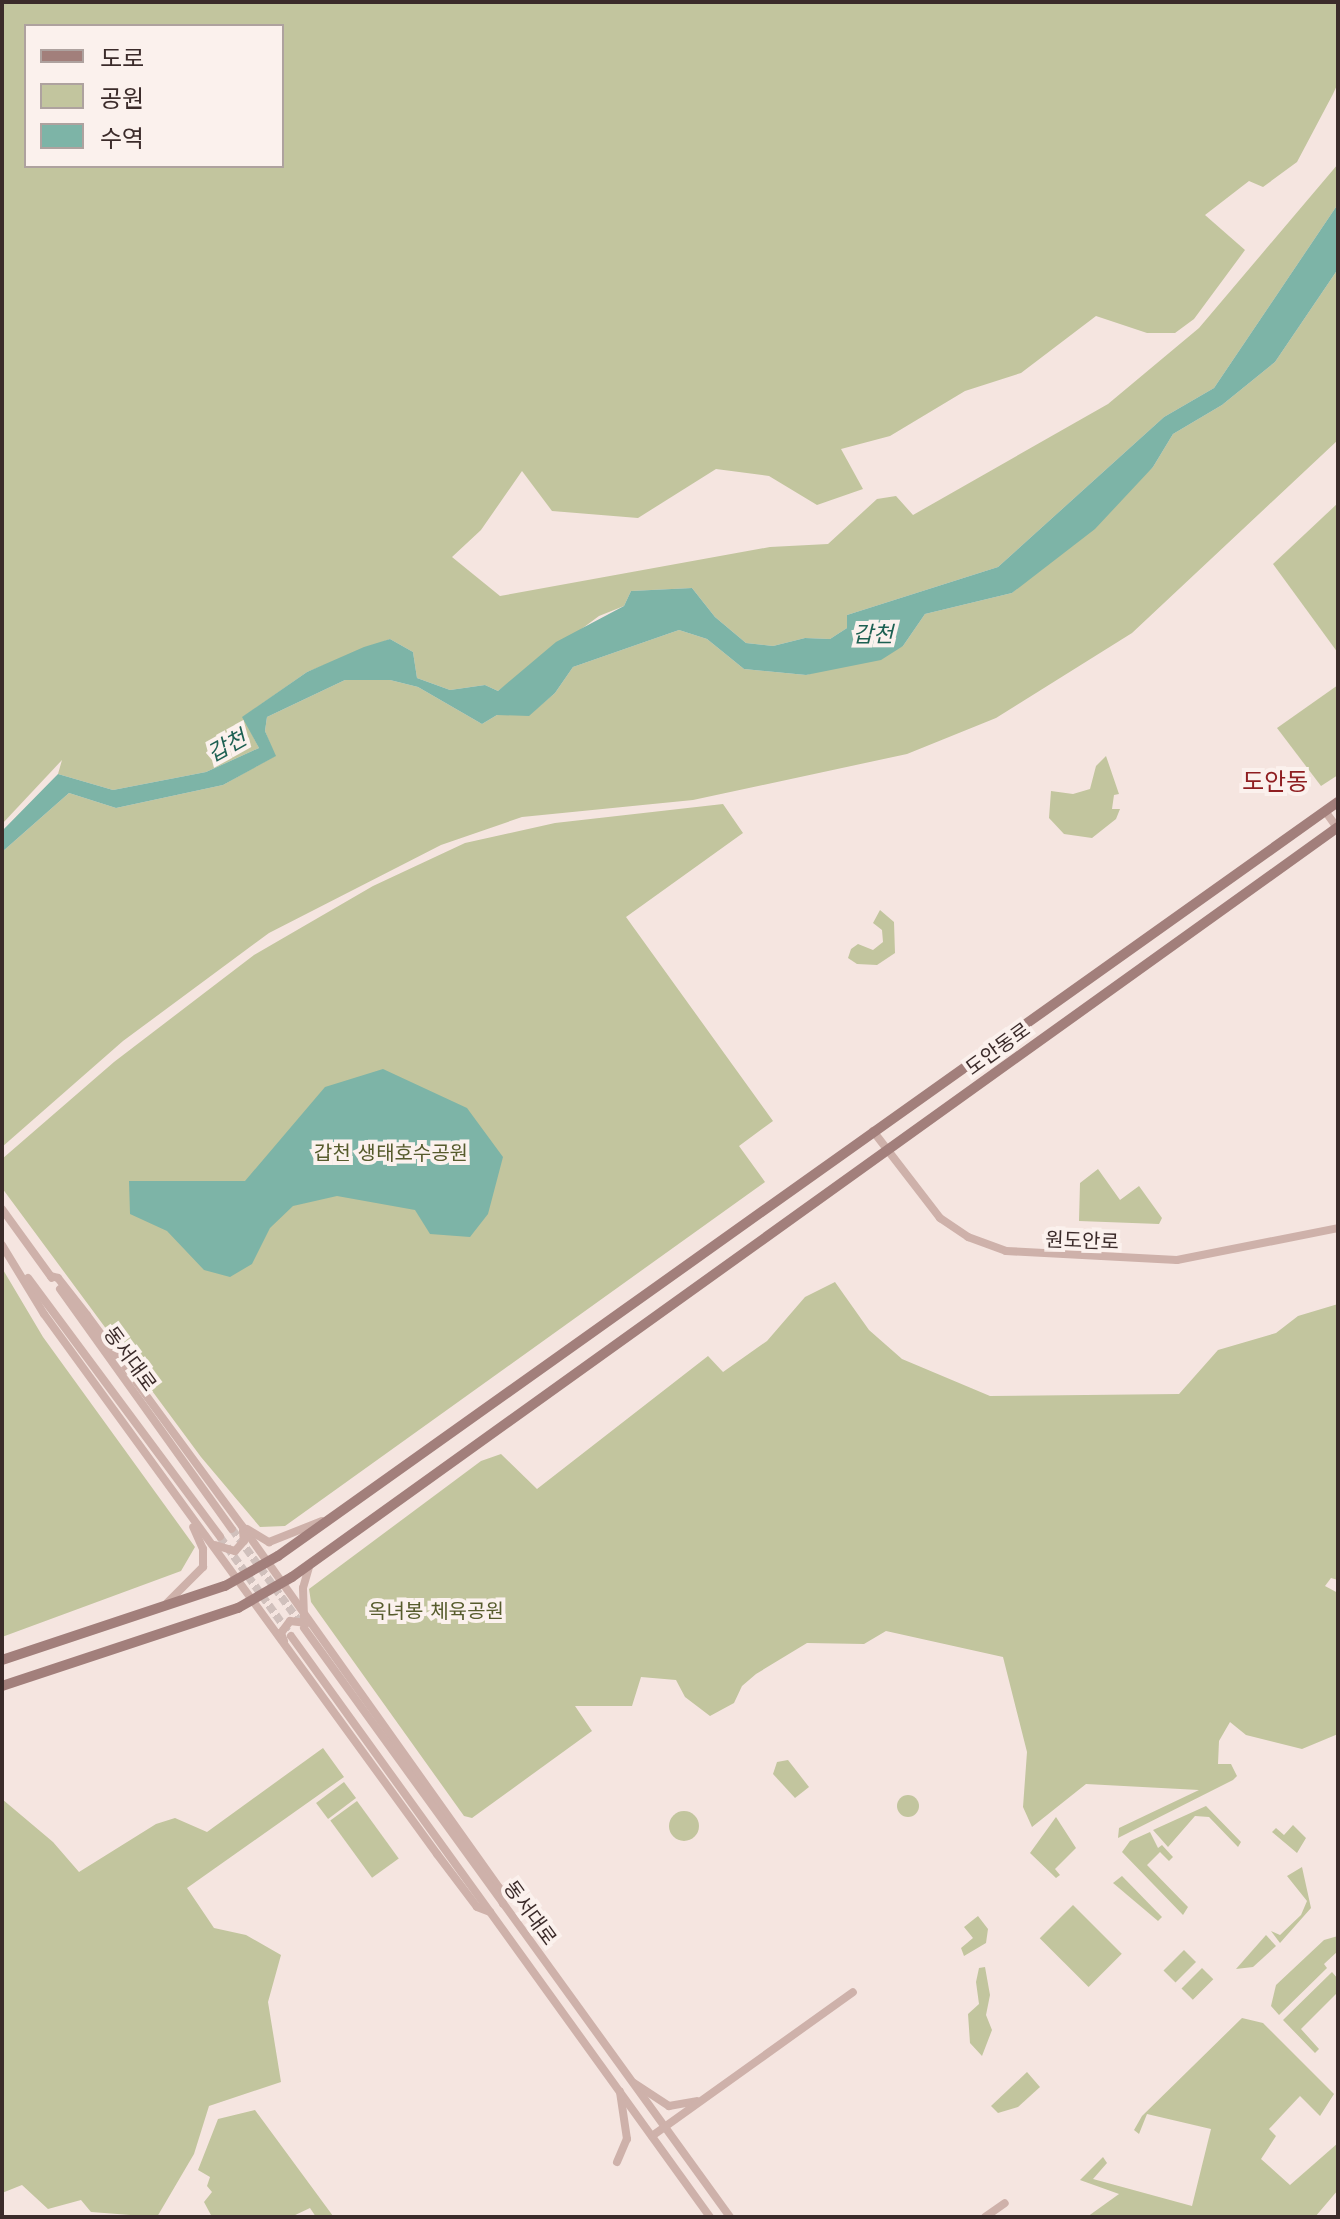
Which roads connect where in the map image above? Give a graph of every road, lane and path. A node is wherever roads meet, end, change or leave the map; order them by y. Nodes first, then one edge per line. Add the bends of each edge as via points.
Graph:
1 (1338, 802) edge
2 (1325, 811) junction
3 (1338, 828) edge
4 (873, 1131) junction
5 (888, 1151) junction
6 (2, 1209) edge
7 (1338, 1228) edge
8 (2, 1243) edge
9 (51, 1276) junction
10 (32, 1289) junction
11 (182, 1505) junction
12 (340, 1512) junction
13 (242, 1526) junction
14 (232, 1529) tunnel mouth
15 (220, 1537) tunnel mouth
16 (210, 1542) junction
17 (266, 1563) junction
18 (310, 1564) junction
19 (238, 1580) junction
20 (280, 1585) junction
21 (253, 1602) junction
22 (166, 1604) junction
23 (304, 1618) junction
24 (308, 1629) junction
25 (291, 1636) tunnel mouth
26 (288, 1650) junction
27 (2, 1660) edge
28 (2, 1686) edge
29 (490, 1912) junction
30 (853, 1992) dead end
31 (632, 2082) junction
32 (620, 2092) junction
33 (708, 2096) junction
34 (665, 2127) junction
35 (652, 2136) junction
36 (617, 2162) dead end
37 (1005, 2203) dead end
38 (710, 2217) edge
39 (730, 2217) edge
40 (985, 2217) edge

1 - 2 main road, 도안동로
2 - 3 street
2 - 4 main road, 도안동로
3 - 5 main road, 도안동로
4 - 5 street, 원도안로
4 - 12 main road, 도안동로
5 - 7 street, 원도안로 via 940,1218 968,1237 1006,1251 1177,1260
5 - 18 main road, 도안동로
6 - 9 street, 동서대로
8 - 10 street
9 - 13 street, 동서대로 via 87,1315
9 - 14 street, 동서대로
10 - 11 street
10 - 15 street, 동서대로
11 - 16 street
11 - 22 street via 205,1557 198,1577
12 - 13 street via 269,1542
12 - 17 main road, 도안동로
13 - 16 street via 244,1541 235,1551
13 - 17 street, 동서대로
16 - 19 street
17 - 19 main road, 도안동로
17 - 20 street, 동서대로
18 - 20 main road, 도안동로
18 - 23 street via 303,1588
19 - 21 street
19 - 22 main road, 도안동로
20 - 21 main road, 도안동로
20 - 23 street, 동서대로
21 - 26 street
21 - 28 main road, 도안동로
22 - 27 main road, 도안동로
23 - 24 street, 동서대로
24 - 26 street via 299,1619 290,1621 281,1633
24 - 31 street, 동서대로 via 499,1888 503,1904
25 - 29 street, 동서대로
26 - 29 street via 477,1907
29 - 32 street, 동서대로
30 - 33 street
31 - 33 street via 669,2106
31 - 34 street, 동서대로
32 - 35 street, 동서대로
32 - 36 street via 627,2139
33 - 34 street
34 - 35 street
34 - 39 street, 동서대로
35 - 38 street, 동서대로
37 - 40 street

